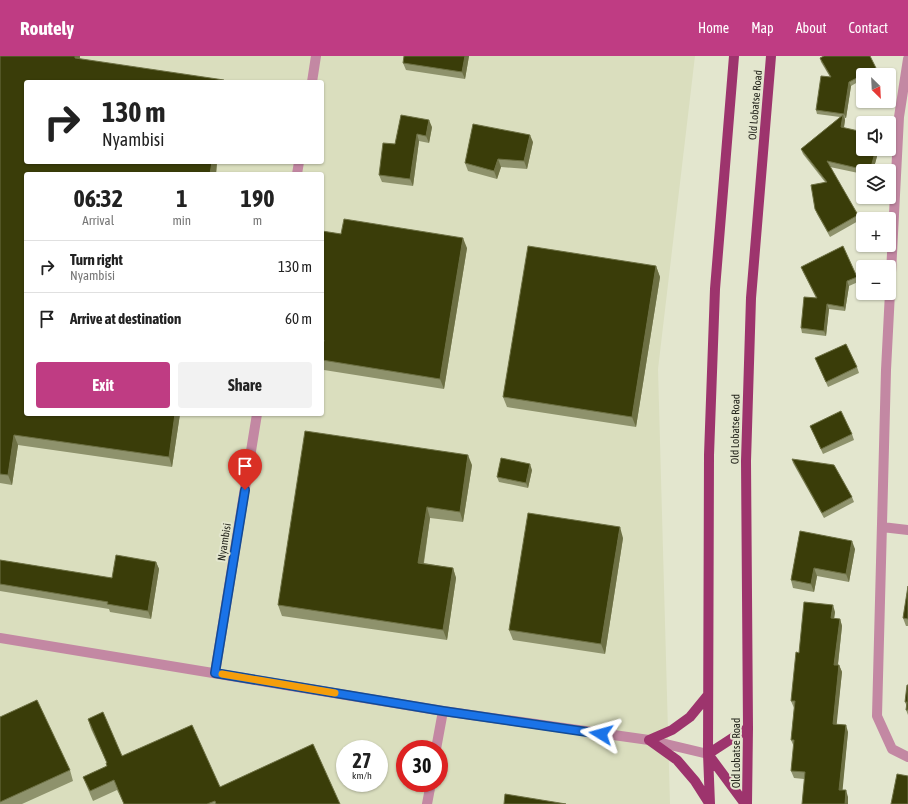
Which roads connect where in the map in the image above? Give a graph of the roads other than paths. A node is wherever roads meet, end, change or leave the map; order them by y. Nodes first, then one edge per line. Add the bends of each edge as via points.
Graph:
1 (316, 56) edge
2 (734, 56) edge
3 (771, 56) edge
4 (908, 59) edge
5 (312, 80) edge
6 (257, 416) edge
7 (882, 527) junction
8 (908, 530) edge
9 (0, 638) edge
10 (215, 673) junction
11 (708, 695) junction
12 (443, 711) junction
13 (748, 728) junction
14 (438, 740) edge
15 (649, 740) junction
16 (708, 754) junction
17 (908, 757) edge
18 (429, 792) edge
19 (427, 804) edge
20 (710, 804) edge
21 (746, 804) edge

1 - 5 street
2 - 11 main road via 715,289 709,455
3 - 13 main road, Old Lobatse Road via 751,298 746,461
4 - 7 street via 899,117 886,370
6 - 10 street, Nyambisi
7 - 8 street
7 - 17 street via 877,716 892,749
9 - 10 street
10 - 12 street
11 - 15 main road via 690,717 672,730
11 - 16 main road
12 - 14 street
12 - 15 street
13 - 16 main road
13 - 21 main road, Old Lobatse Road
15 - 16 street
15 - 20 main road via 677,760
16 - 20 main road
16 - 21 main road
18 - 19 street

